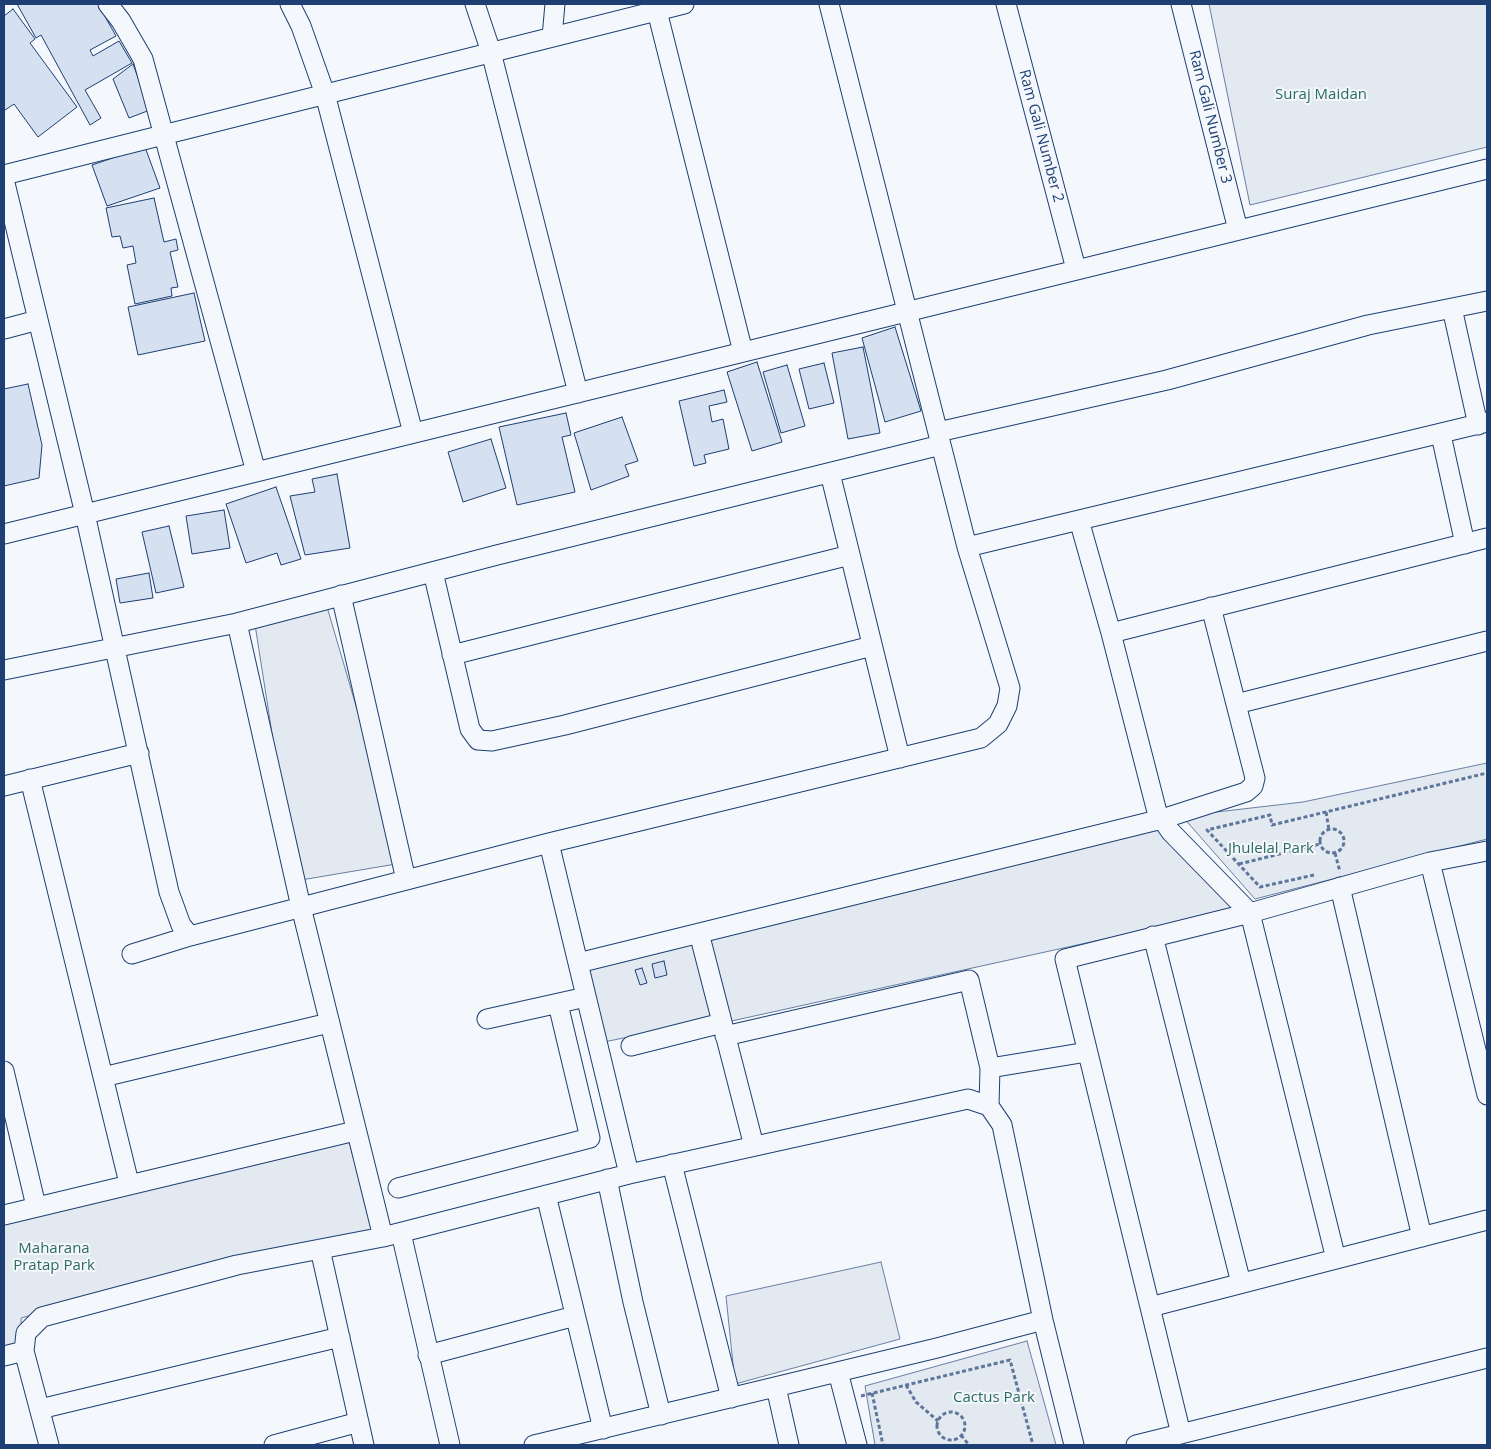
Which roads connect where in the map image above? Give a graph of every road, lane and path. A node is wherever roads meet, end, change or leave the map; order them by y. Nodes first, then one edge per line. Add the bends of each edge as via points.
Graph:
1 (108, 4) edge
2 (290, 4) edge
3 (475, 4) edge
4 (554, 4) edge
5 (684, 4) edge
6 (829, 4) edge
7 (1006, 4) edge
8 (1181, 4) edge
9 (657, 11) junction
10 (552, 37) junction
11 (491, 52) junction
12 (325, 94) junction
13 (164, 134) junction
14 (1487, 169) edge
15 (4, 177) edge
16 (1238, 230) junction
17 (1076, 269) junction
18 (1487, 301) edge
19 (1452, 308) junction
20 (907, 312) junction
21 (38, 320) junction
22 (4, 329) edge
23 (742, 352) junction
24 (578, 393) junction
25 (1483, 423) edge
26 (413, 433) junction
27 (1441, 435) junction
28 (940, 439) junction
29 (256, 472) junction
30 (830, 473) junction
31 (85, 514) junction
32 (1079, 520) junction
33 (4, 534) edge
34 (1487, 538) edge
35 (1464, 544) junction
36 (967, 547) junction
37 (850, 555) junction
38 (433, 572) junction
39 (341, 595) junction
40 (1211, 607) junction
41 (237, 623) junction
42 (1111, 633) junction
43 (1487, 642) edge
44 (872, 646) junction
45 (115, 647) junction
46 (452, 656) junction
47 (4, 670) edge
48 (1236, 704) junction
49 (139, 753) junction
50 (900, 758) junction
51 (1487, 774) edge
52 (30, 779) junction
53 (4, 786) edge
54 (1326, 812) junction
55 (1162, 820) junction
56 (1329, 830) junction
57 (549, 843) junction
58 (1320, 844) junction
59 (1487, 851) edge
60 (1430, 862) junction
61 (1239, 864) junction
62 (1322, 874) dead end
63 (1337, 876) junction
64 (406, 880) junction
65 (301, 907) junction
66 (1250, 912) junction
67 (699, 933) junction
68 (190, 936) junction
69 (1153, 936) junction
70 (132, 954) dead end
71 (578, 963) junction
72 (586, 997) junction
73 (558, 1004) junction
74 (487, 1019) dead end
75 (329, 1023) junction
76 (724, 1029) junction
77 (631, 1046) dead end
78 (1087, 1052) junction
79 (990, 1068) junction
80 (4, 1071) edge
81 (103, 1077) junction
82 (1487, 1095) edge
83 (989, 1106) junction
84 (355, 1131) junction
85 (754, 1146) junction
86 (672, 1164) junction
87 (629, 1174) junction
88 (607, 1179) junction
89 (129, 1183) junction
90 (398, 1188) dead end
91 (546, 1195) junction
92 (36, 1206) junction
93 (4, 1215) edge
94 (1487, 1220) edge
95 (392, 1235) junction
96 (1422, 1237) junction
97 (320, 1249) junction
98 (1336, 1259) junction
99 (1241, 1284) junction
100 (1150, 1307) junction
101 (576, 1316) junction
102 (1042, 1320) junction
103 (340, 1337) junction
104 (24, 1351) junction
105 (428, 1355) junction
106 (4, 1356) edge
107 (1487, 1358) edge
108 (838, 1372) junction
109 (906, 1385) junction
110 (776, 1387) junction
111 (731, 1398) junction
112 (40, 1409) junction
113 (661, 1415) junction
114 (938, 1421) junction
115 (359, 1422) junction
116 (603, 1429) junction
117 (1181, 1434) junction
118 (961, 1436) junction
119 (49, 1445) edge
120 (274, 1445) edge
121 (364, 1445) edge
122 (450, 1445) edge
123 (534, 1445) edge
124 (789, 1445) edge
125 (857, 1445) edge
126 (883, 1445) edge
127 (969, 1445) edge
128 (1033, 1445) edge
129 (1074, 1445) edge
130 (1136, 1445) edge

1 - 13 street via 142,59
2 - 12 street
3 - 11 street
4 - 10 street
5 - 9 street
6 - 20 street
7 - 17 street, Ram Gali Number 2
8 - 16 street, Ram Gali Number 3
9 - 10 street
9 - 23 street
10 - 11 street
11 - 12 street
11 - 24 street
12 - 13 street
12 - 26 street
13 - 15 street
13 - 29 street
14 - 16 street
15 - 21 street
16 - 17 street
17 - 20 street
18 - 19 street
19 - 25 street
19 - 28 street via 1368,325
20 - 23 street
20 - 28 street
21 - 22 street
21 - 31 street
23 - 24 street
24 - 26 street
25 - 27 street
26 - 29 street
27 - 32 street
27 - 35 street
28 - 30 street
28 - 36 street
29 - 31 street
30 - 37 street
30 - 38 street
31 - 33 street
31 - 45 street
32 - 36 street
32 - 42 street
34 - 35 street
35 - 40 street
36 - 50 street via 1010,688 1008,706 998,724 981,738
37 - 44 street
37 - 46 street
38 - 39 street
38 - 46 street
39 - 41 street
39 - 64 street
40 - 42 street
40 - 48 street
41 - 45 street
41 - 65 street
42 - 55 street via 1157,812
43 - 48 street
44 - 46 street via 492,741 478,740 470,729
44 - 50 street
45 - 47 street
45 - 49 street
48 - 55 street via 1255,778 1253,786 1246,792
49 - 52 street
49 - 68 street via 169,892 181,924
50 - 57 street
51 - 54 path
52 - 53 street
52 - 81 street
54 - 56 path
54 - 61 path via 1272,825 1270,815 1207,830
55 - 66 street via 1170,832
55 - 67 street
56 - 58 path via 1321,836
56 - 58 path via 1341,834 1342,848 1331,854
57 - 64 street
57 - 71 street
58 - 61 path
59 - 60 street
60 - 63 street
60 - 82 street
61 - 62 path via 1260,887
63 - 66 street
63 - 96 street
64 - 65 street
65 - 68 street
65 - 75 street
66 - 69 street
66 - 98 street
67 - 71 street
67 - 76 street
68 - 70 street
69 - 78 street via 1064,959
69 - 99 street
71 - 72 street
72 - 73 street
72 - 87 street
73 - 74 street
73 - 90 street via 590,1138
75 - 81 street
75 - 84 street
76 - 77 street
76 - 79 street via 969,980
76 - 85 street
78 - 79 street
78 - 100 street
79 - 83 street
80 - 92 street
81 - 89 street
83 - 85 street via 968,1099
83 - 102 street via 1002,1125
84 - 89 street
84 - 95 street
85 - 86 street
86 - 87 street
86 - 111 street
87 - 88 street
88 - 91 street
88 - 113 street
89 - 92 street
91 - 95 street
91 - 101 street
92 - 93 street
94 - 96 street
95 - 97 street
95 - 105 street
96 - 98 street
97 - 103 street
97 - 104 street via 236,1265 42,1317 26,1333
98 - 99 street
99 - 100 street
100 - 117 street
101 - 105 street
101 - 116 street
102 - 108 street
102 - 129 street
103 - 112 street
103 - 115 street
104 - 106 street
104 - 112 street
105 - 122 street
107 - 117 street
108 - 110 street
108 - 125 street
109 - 114 path via 916,1402
109 - 126 path via 872,1393
109 - 128 path via 1010,1360
110 - 111 street
110 - 124 street
111 - 113 street
112 - 119 street
113 - 116 street
114 - 118 path via 939,1432 945,1438 954,1440
114 - 118 path via 946,1413 960,1415 965,1427
115 - 120 street
115 - 121 street
116 - 123 street
117 - 130 street
118 - 127 path

